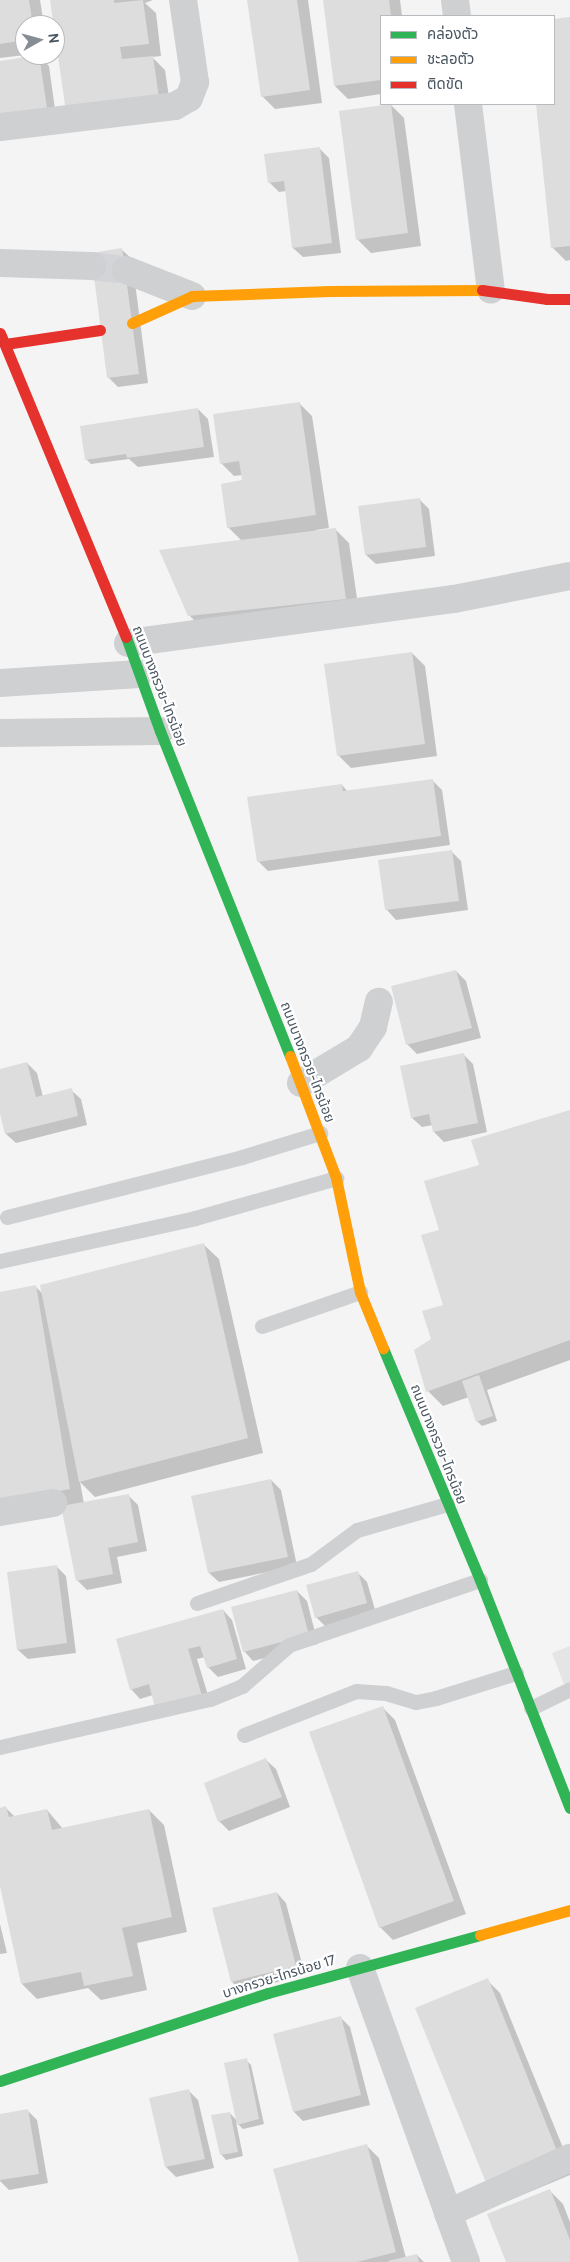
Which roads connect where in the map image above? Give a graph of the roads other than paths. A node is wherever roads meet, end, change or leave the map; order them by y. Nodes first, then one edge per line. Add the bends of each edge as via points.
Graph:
1 (183, 0) edge
2 (455, 0) edge
3 (457, 15) edge
4 (468, 105) edge
5 (0, 127) edge
6 (0, 263) edge
7 (92, 266) tunnel mouth
8 (126, 270) tunnel mouth
9 (491, 290) junction
10 (192, 296) junction
11 (570, 299) edge
12 (132, 323) dead end
13 (100, 330) dead end
14 (0, 333) edge
15 (5, 344) junction
16 (570, 576) edge
17 (128, 642) junction
18 (138, 674) junction
19 (0, 683) edge
20 (160, 731) junction
21 (0, 733) edge
22 (379, 1002) dead end
23 (301, 1083) junction
24 (320, 1133) junction
25 (336, 1178) junction
26 (7, 1217) dead end
27 (0, 1261) edge
28 (360, 1292) junction
29 (262, 1326) dead end
30 (53, 1503) dead end
31 (447, 1504) junction
32 (0, 1512) edge
33 (480, 1580) junction
34 (197, 1603) dead end
35 (516, 1673) junction
36 (570, 1689) edge
37 (532, 1708) junction
38 (244, 1735) dead end
39 (0, 1747) edge
40 (570, 1808) edge
41 (570, 1910) edge
42 (360, 1968) junction
43 (0, 2081) edge
44 (570, 2158) edge
45 (448, 2213) junction
46 (466, 2262) edge

1 - 5 street via 195,82 189,98 176,106
2 - 3 street
4 - 9 street
6 - 7 street
8 - 10 street
9 - 10 main road
9 - 11 main road
10 - 12 main road
13 - 15 main road
14 - 15 main road, ถนนบางกรวย-ไทรน้อย
15 - 17 main road, ถนนบางกรวย-ไทรน้อย
16 - 17 street via 454,599
17 - 18 main road, ถนนบางกรวย-ไทรน้อย
18 - 19 street
18 - 20 main road, ถนนบางกรวย-ไทรน้อย
20 - 21 street
20 - 23 main road, ถนนบางกรวย-ไทรน้อย
22 - 23 street via 373,1028 359,1048
23 - 24 main road, ถนนบางกรวย-ไทรน้อย
24 - 25 main road, ถนนบางกรวย-ไทรน้อย
24 - 26 lane via 242,1157
25 - 27 lane via 195,1218
25 - 28 main road, ถนนบางกรวย-ไทรน้อย
28 - 29 lane
28 - 31 main road, ถนนบางกรวย-ไทรน้อย
30 - 32 street
31 - 33 main road, ถนนบางกรวย-ไทรน้อย
31 - 34 lane via 357,1530 311,1564
33 - 35 main road, ถนนบางกรวย-ไทรน้อย
33 - 39 lane via 289,1645 242,1686 210,1699
35 - 37 main road, ถนนบางกรวย-ไทรน้อย
35 - 38 lane via 416,1702 386,1693 356,1691
36 - 37 lane
37 - 40 main road, ถนนบางกรวย-ไทรน้อย
41 - 42 main road, บางกรวย-ไทรน้อย 17
42 - 43 main road, บางกรวย-ไทรน้อย 17 via 268,1993
42 - 45 street
44 - 45 street
45 - 46 street

